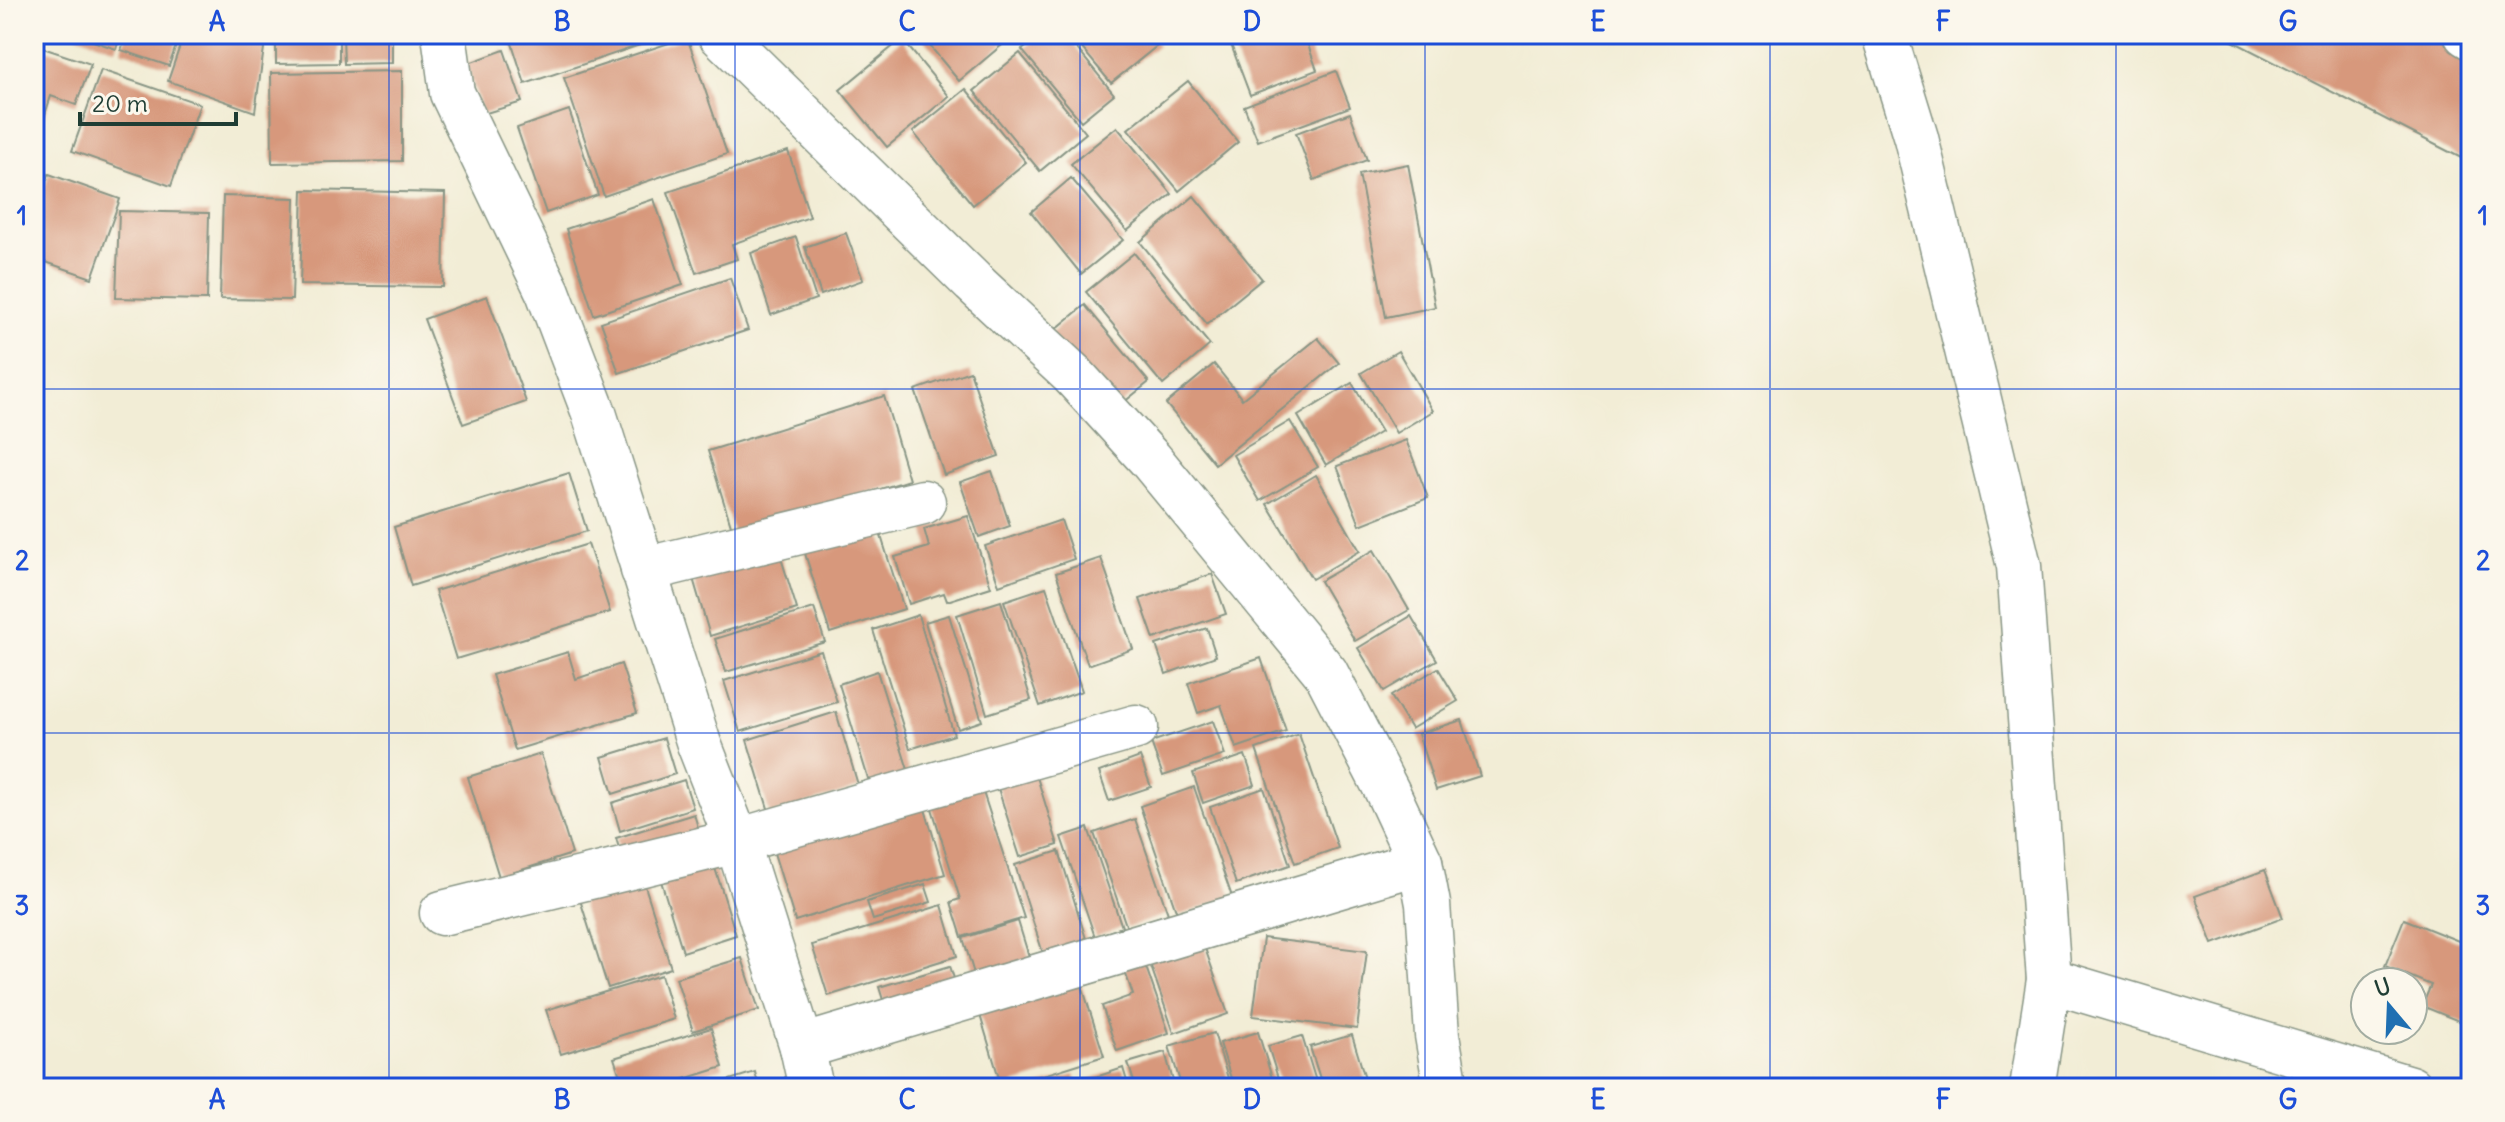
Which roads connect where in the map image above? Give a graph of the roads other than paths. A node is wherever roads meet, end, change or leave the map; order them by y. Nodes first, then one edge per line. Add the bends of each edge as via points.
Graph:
1 (444, 34) edge
2 (720, 34) edge
3 (1884, 34) edge
4 (923, 502) dead end
5 (643, 570) junction
6 (1136, 727) dead end
7 (737, 841) junction
8 (1420, 862) junction
9 (442, 913) dead end
10 (2049, 980) junction
11 (1437, 1035) junction
12 (807, 1067) edge
13 (1413, 1088) edge
14 (1446, 1088) edge
15 (2032, 1088) edge
16 (2410, 1088) edge

1 - 5 street via 452,93 548,292 594,413
2 - 8 street via 1072,374 1150,459 1326,673
3 - 10 street via 1916,138 2019,566
4 - 5 street
5 - 7 street via 699,744
6 - 7 street
7 - 9 street
7 - 12 street
8 - 11 street
8 - 12 street
10 - 15 street
10 - 16 street
11 - 13 street
11 - 14 street

